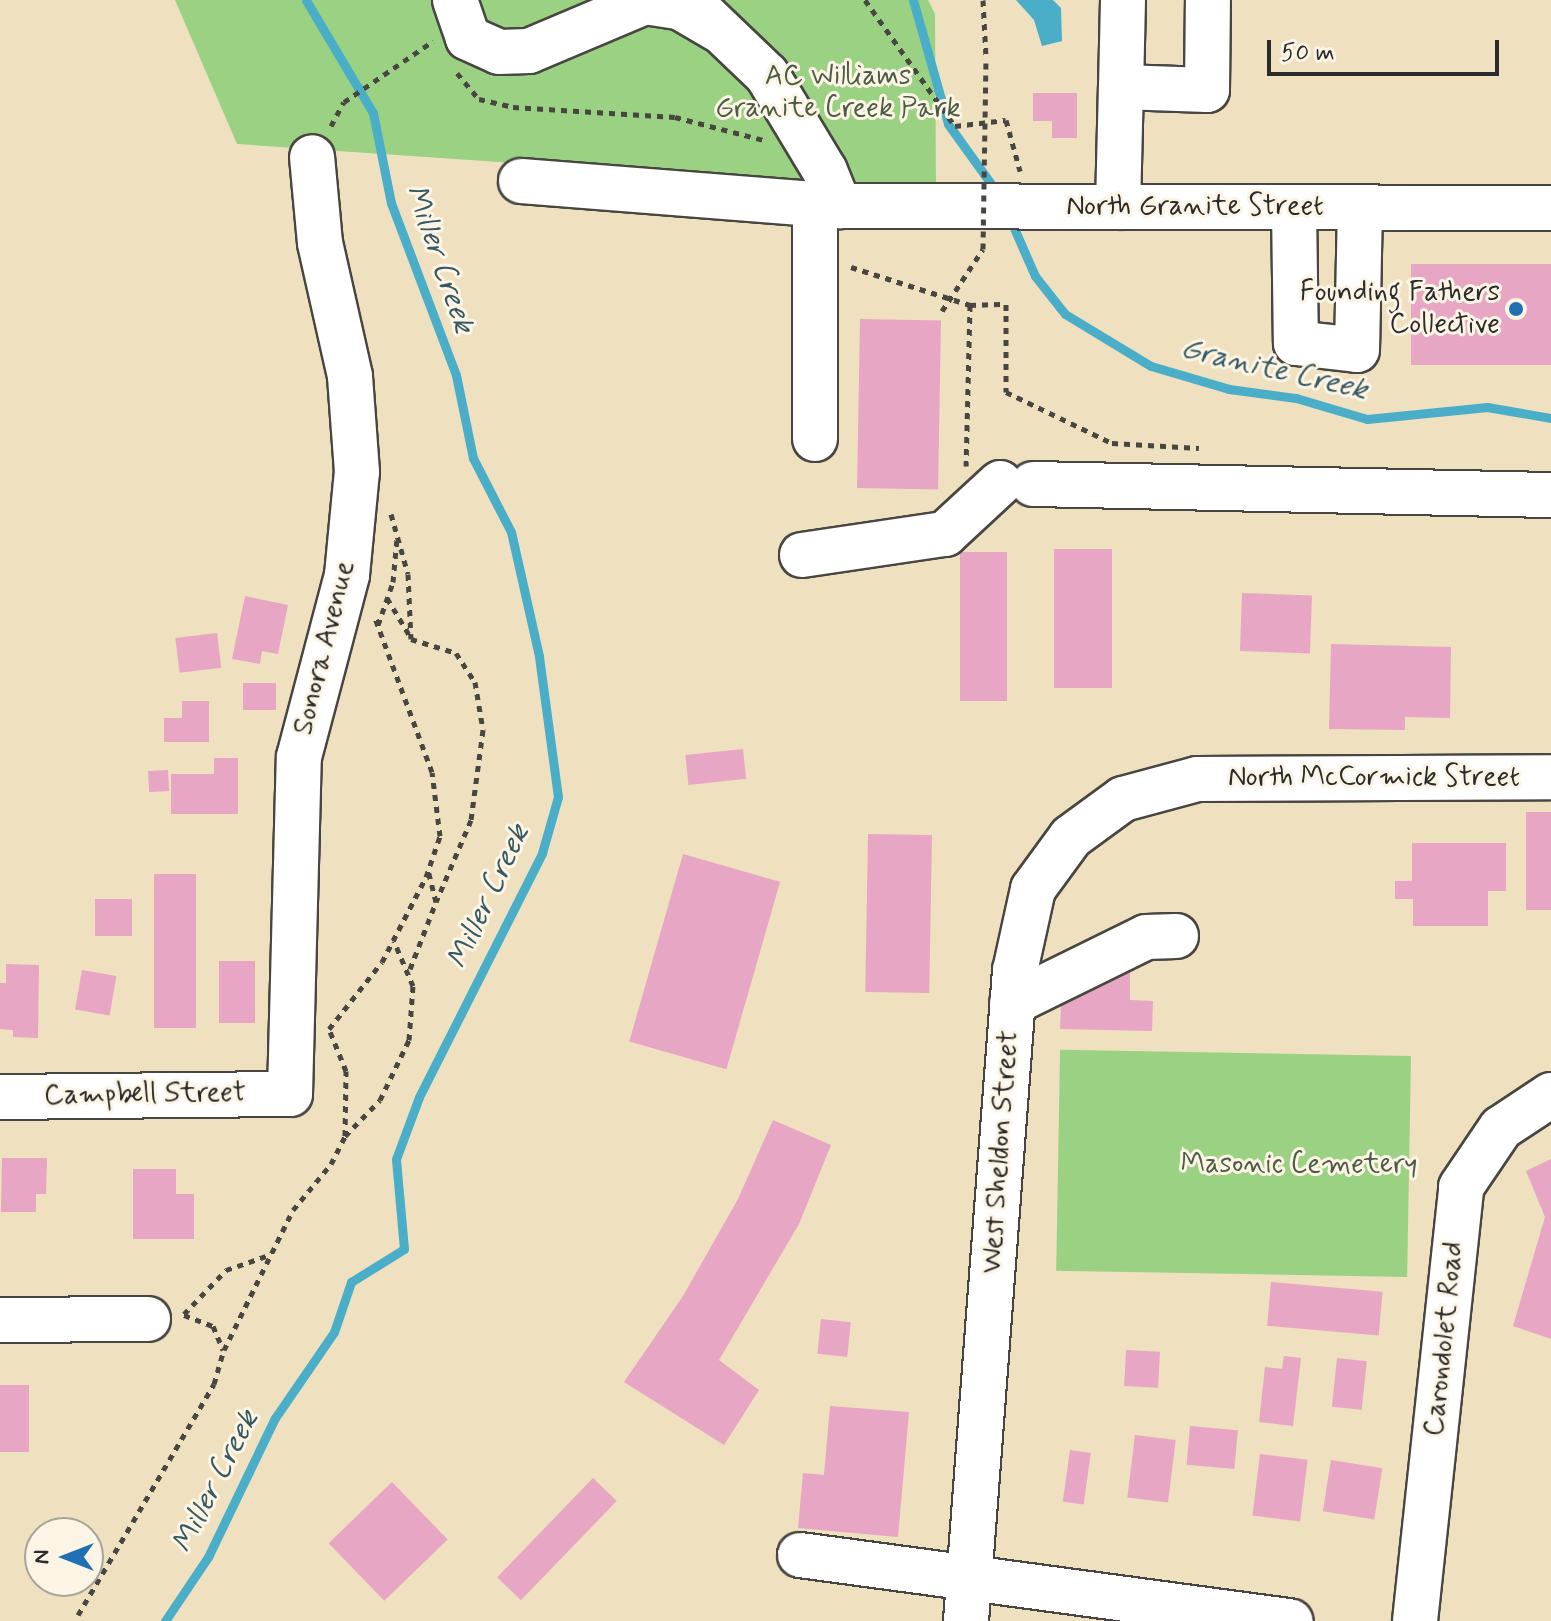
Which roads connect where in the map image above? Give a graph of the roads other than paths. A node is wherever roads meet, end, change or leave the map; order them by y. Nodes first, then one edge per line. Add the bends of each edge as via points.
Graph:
1 (455, 0) edge
2 (1123, 0) edge
3 (1208, 0) edge
4 (703, 15) edge
5 (1121, 87) junction
6 (312, 157) dead end
7 (521, 181) dead end
8 (827, 205) junction
9 (1118, 207) junction
10 (1294, 207) junction
11 (1360, 207) junction
12 (1551, 208) edge
13 (815, 439) dead end
14 (1551, 495) edge
15 (802, 555) dead end
16 (1551, 777) edge
17 (1197, 779) joint
18 (1176, 936) dead end
19 (1012, 1003) junction
20 (290, 1094) joint
21 (1551, 1095) edge
22 (0, 1097) edge
23 (165, 1317) road end
24 (0, 1320) edge
25 (800, 1555) dead end
26 (967, 1601) edge
27 (1291, 1621) edge
28 (1415, 1621) edge

1 - 4 street via 468,38 499,52 529,51 645,2
2 - 5 street
3 - 5 street via 1207,90
4 - 8 street via 767,75 811,148
5 - 9 street
6 - 20 street, Sonora Avenue via 320,243 350,376 357,472 347,575 299,757
7 - 8 street, North Granite Street
8 - 9 street, North Granite Street
8 - 13 street
9 - 10 street, North Granite Street
10 - 11 street, North Granite Street
10 - 11 street via 1296,343 1357,350
11 - 12 street, North Granite Street
14 - 15 street via 1017,484 945,534
16 - 17 street, North McCormick Street
17 - 19 street, West Sheldon Street via 1123,799 1071,837 1033,889
18 - 19 street via 1146,937
19 - 26 street, West Sheldon Street
20 - 22 street, Campbell Street
21 - 28 street, Carondolet Road via 1501,1128 1461,1187
23 - 24 street
25 - 26 street
26 - 27 street

